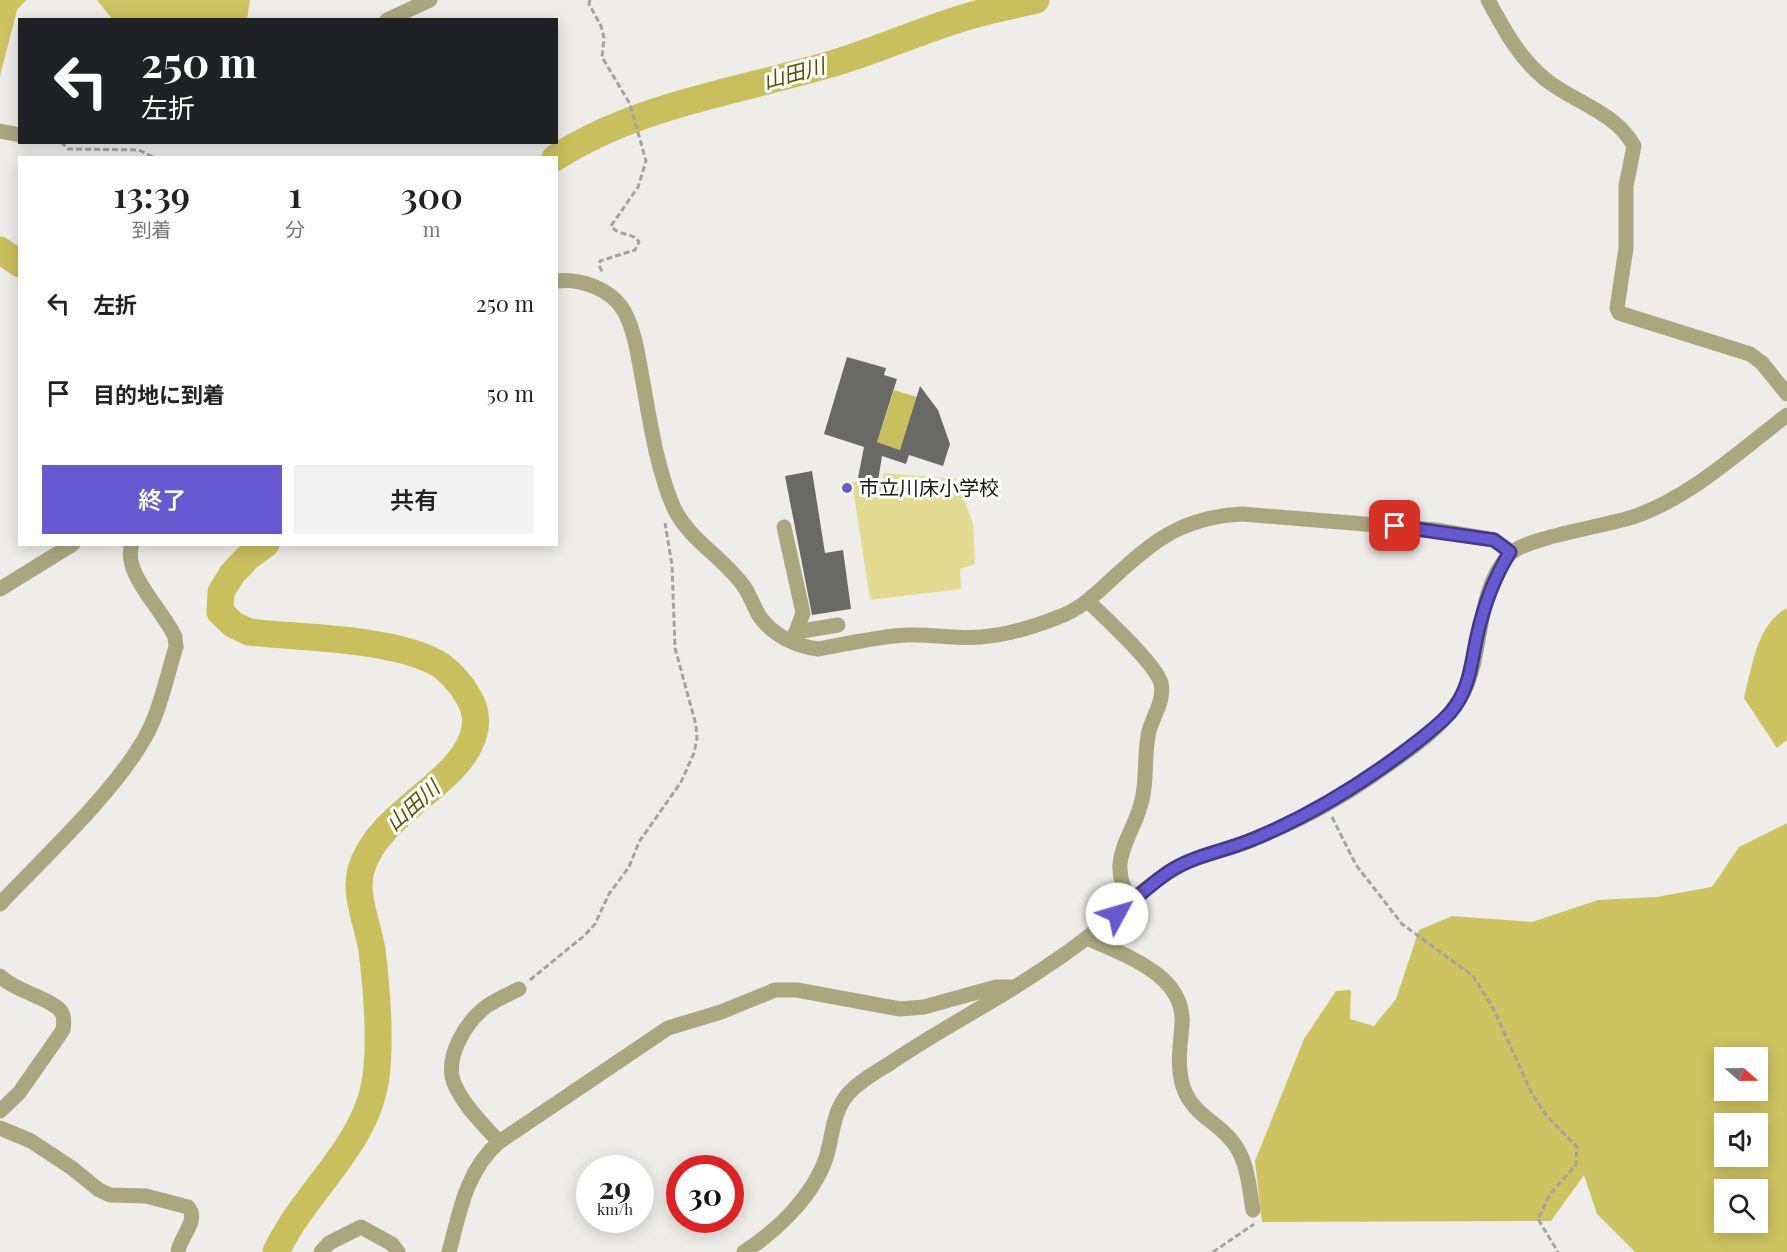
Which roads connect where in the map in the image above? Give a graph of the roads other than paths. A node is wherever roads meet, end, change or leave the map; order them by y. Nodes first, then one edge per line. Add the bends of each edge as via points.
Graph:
1 (430, 0) edge
2 (1488, 0) edge
3 (391, 18) edge
4 (0, 131) edge
5 (18, 135) edge
6 (558, 282) edge
7 (1787, 394) edge
8 (1787, 415) edge
9 (784, 527) dead end
10 (70, 546) edge
11 (132, 546) edge
12 (1510, 552) junction
13 (0, 589) edge
14 (1088, 601) junction
15 (838, 625) dead end
16 (793, 637) junction
17 (1132, 902) junction
18 (0, 904) edge
19 (1087, 938) junction
20 (0, 976) edge
21 (1012, 988) junction
22 (519, 989) road end
23 (0, 1111) edge
24 (0, 1128) edge
25 (499, 1142) junction
26 (1253, 1210) road end
27 (178, 1252) edge
28 (321, 1252) edge
29 (398, 1252) edge
30 (449, 1252) edge
31 (744, 1252) edge

1 - 3 street
2 - 7 street via 1513,45 1531,66 1546,81 1603,114 1634,146 1626,186 1626,248 1619,313 1750,354
4 - 5 street
6 - 16 street via 568,280 603,291 624,311 636,346 660,470 674,509 697,540 745,588 760,617 776,633
8 - 12 street via 1699,482 1660,505 1608,525 1527,544
9 - 16 street via 803,613
10 - 13 street
11 - 18 street via 134,572 175,637 176,646 154,717 140,745 102,795
12 - 14 street via 1494,540 1437,530 1218,515 1194,520 1167,533
12 - 17 street via 1487,598 1465,690 1451,712 1431,731 1375,774 1325,804 1249,841 1192,859 1170,871
14 - 16 street via 1034,626 980,637 906,635 818,649
14 - 17 street via 1156,672 1162,692 1149,730 1143,799 1119,860 1123,889
15 - 16 street
17 - 19 street
19 - 21 street
19 - 26 street via 1153,970 1173,992 1182,1021 1179,1059 1185,1091 1202,1117 1239,1150
20 - 23 street via 57,1008 64,1022 63,1030 19,1093
21 - 25 street via 996,987 924,1007 900,1009 797,990 775,990 668,1028
21 - 31 street via 937,1031 854,1087 834,1116 818,1177 782,1222
22 - 25 street via 486,1007 471,1023 451,1062 453,1081 463,1100
24 - 27 street via 31,1141 110,1195 146,1196 188,1207 192,1221
25 - 30 street via 474,1170
28 - 29 street via 329,1243 361,1227 392,1244

